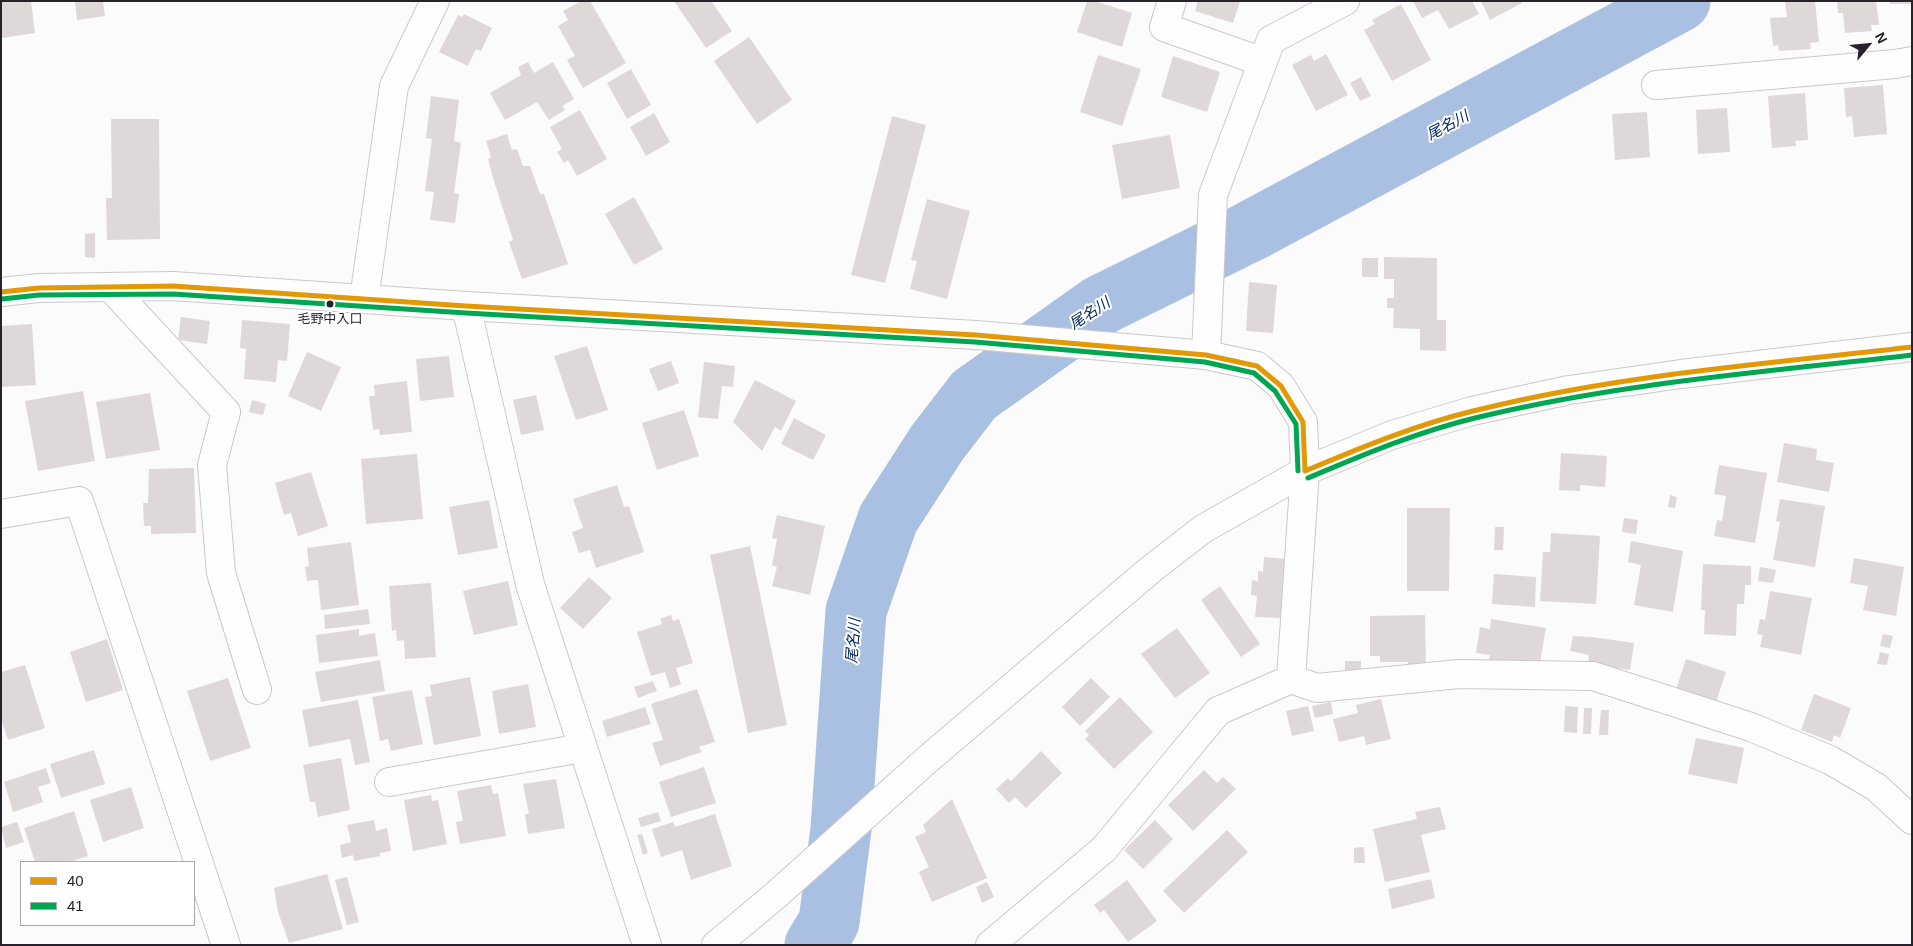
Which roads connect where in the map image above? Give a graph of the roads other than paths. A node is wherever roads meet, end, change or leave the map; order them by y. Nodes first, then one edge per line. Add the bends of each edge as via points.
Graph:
1 (435, 1) edge
2 (1172, 1) edge
3 (1345, 1) edge
4 (1912, 61) edge
5 (1263, 62) junction
6 (1656, 85) dead end
7 (110, 287) junction
8 (1, 292) edge
9 (364, 299) junction
10 (466, 306) junction
11 (1912, 348) edge
12 (1206, 355) junction
13 (1305, 471) junction
14 (1, 514) edge
15 (1291, 679) junction
16 (257, 690) dead end
17 (582, 748) junction
18 (389, 782) dead end
19 (1912, 820) edge
20 (226, 945) edge
21 (647, 945) edge
22 (716, 945) edge
23 (990, 945) edge

1 - 9 street via 394,86
2 - 5 street via 1164,27
3 - 5 street via 1271,40
4 - 6 street
5 - 12 street via 1213,195
7 - 8 street
7 - 9 street via 173,286
7 - 16 street via 226,412 212,465 222,573
9 - 10 street
10 - 12 street via 976,335
10 - 17 street via 530,584
11 - 13 street via 1569,390 1472,411 1392,435
12 - 13 street via 1257,366 1281,386 1303,422
13 - 15 street
13 - 22 street via 1203,529 1150,570
14 - 20 street via 79,502
15 - 19 street via 1317,688 1459,674 1593,676 1751,727 1830,760 1876,787
15 - 23 street via 1218,711 1104,849
17 - 18 street
17 - 21 street

